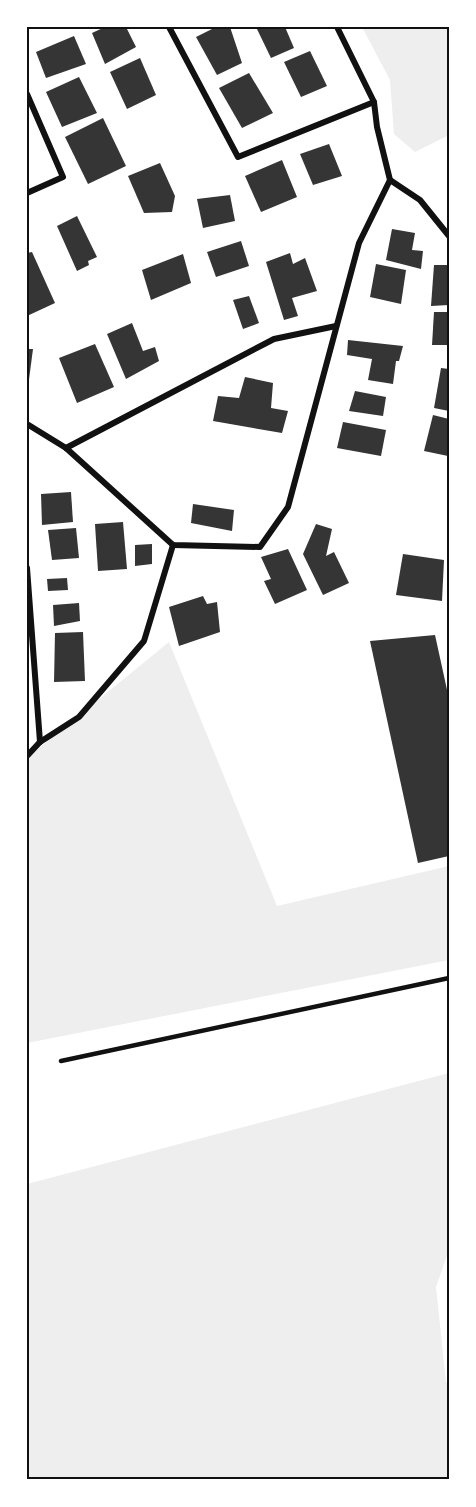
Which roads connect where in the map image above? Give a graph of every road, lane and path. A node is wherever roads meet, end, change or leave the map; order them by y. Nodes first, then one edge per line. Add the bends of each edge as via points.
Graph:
1 (169, 27) edge
2 (337, 27) edge
3 (27, 94) edge
4 (374, 102) junction
5 (390, 180) junction
6 (27, 193) edge
7 (449, 236) edge
8 (336, 326) junction
9 (27, 424) edge
10 (66, 448) junction
11 (173, 545) junction
12 (27, 568) edge
13 (40, 742) junction
14 (27, 756) edge
15 (449, 978) edge
16 (61, 1061) dead end

1 - 4 street via 238,157
2 - 4 street
3 - 6 street via 63,177
4 - 5 street
5 - 7 street via 420,200
5 - 8 street via 359,243
8 - 10 street via 274,339
8 - 11 street via 288,507 260,548
9 - 10 street
10 - 11 street
11 - 13 street via 144,641 79,717
12 - 13 street
13 - 14 street
15 - 16 lane

